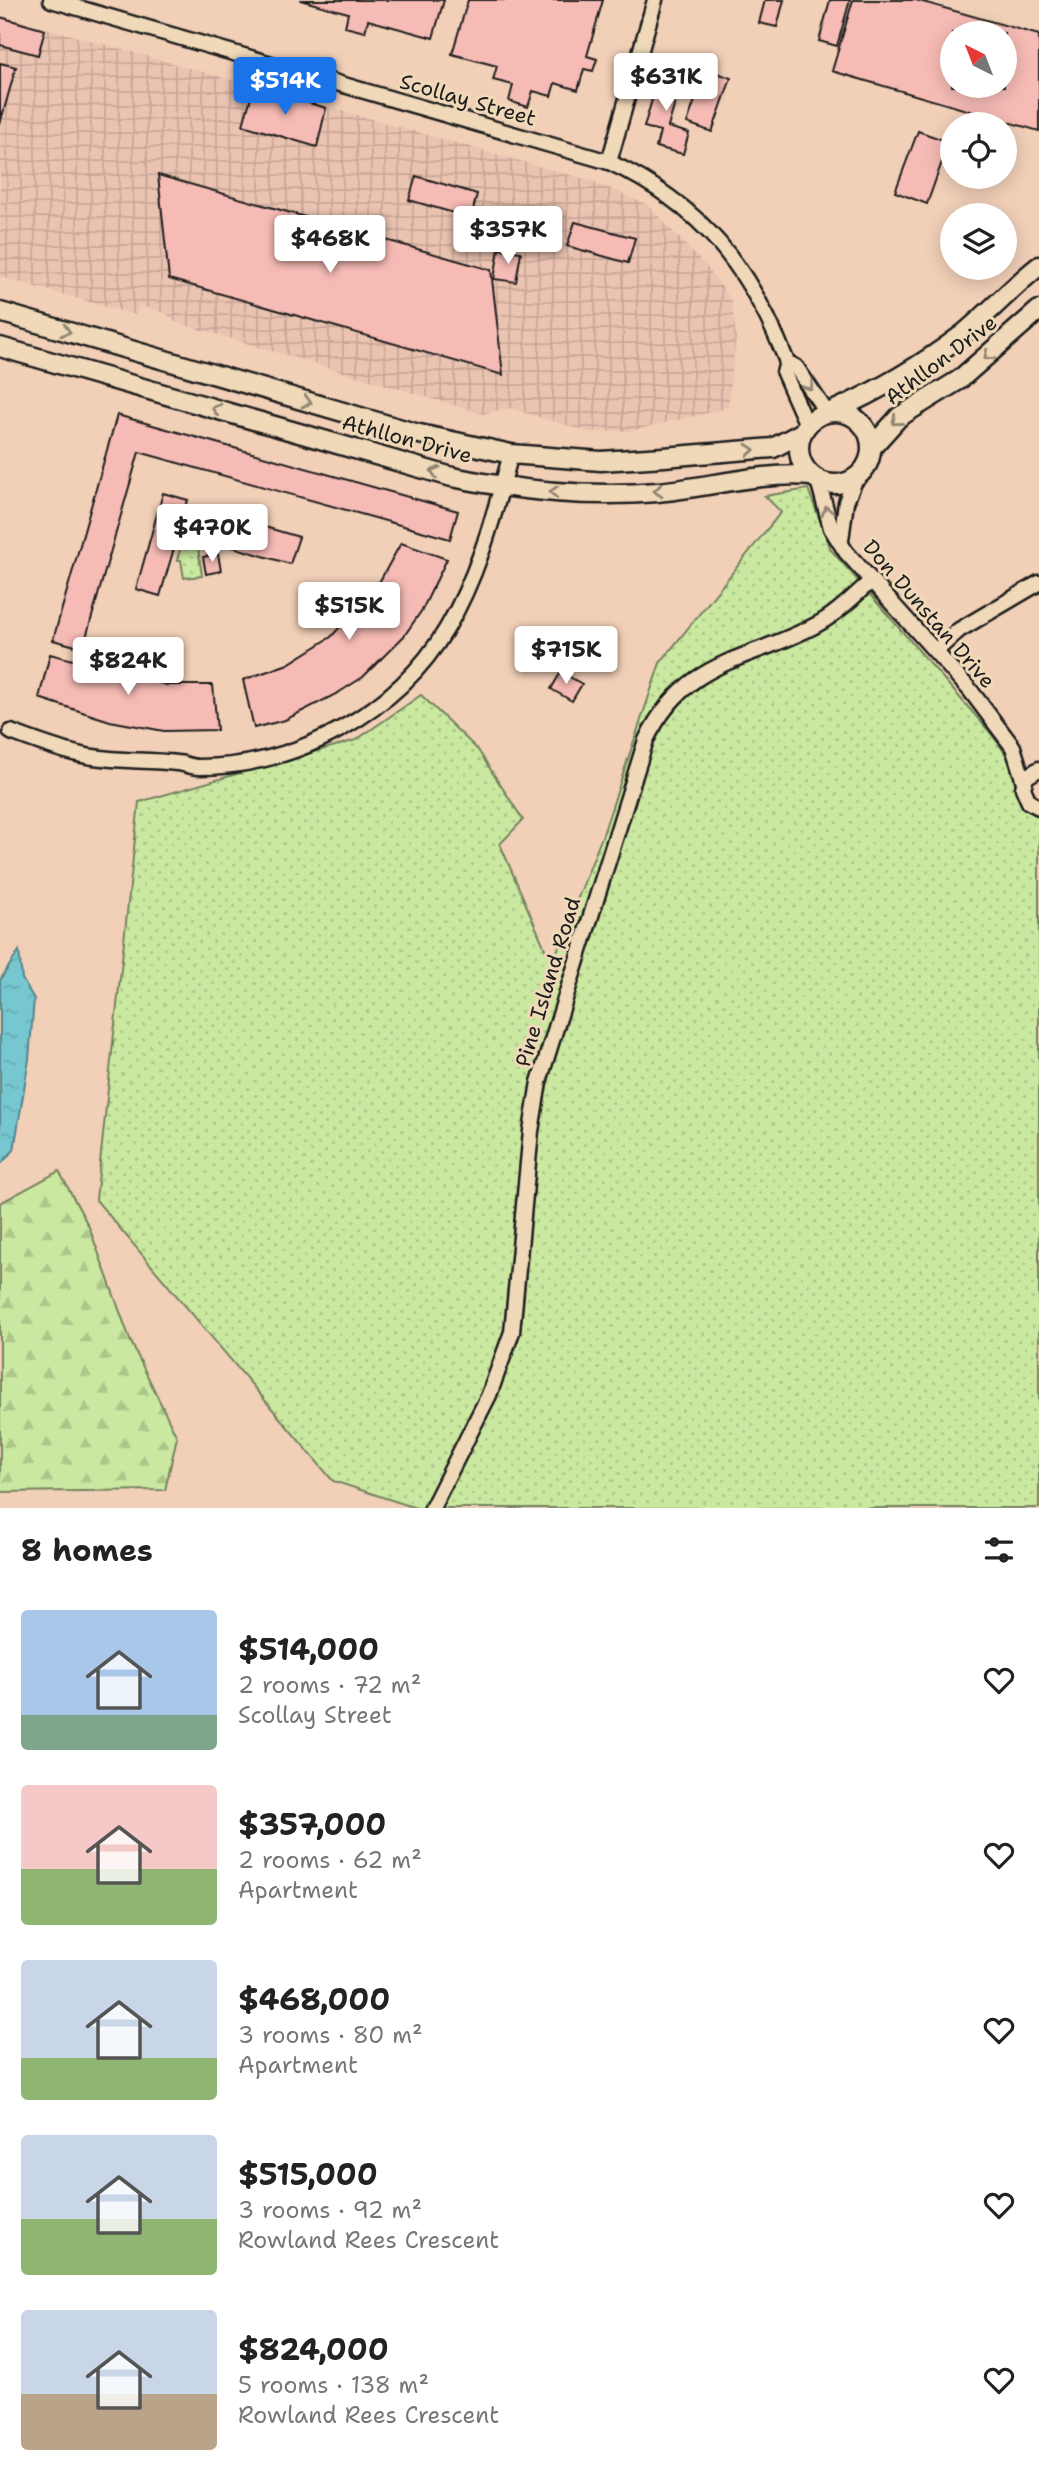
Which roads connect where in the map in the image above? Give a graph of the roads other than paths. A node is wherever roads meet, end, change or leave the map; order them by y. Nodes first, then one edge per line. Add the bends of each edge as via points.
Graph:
1 (51, 0) edge
2 (655, 0) edge
3 (608, 162) junction
4 (1039, 266) edge
5 (1039, 310) edge
6 (0, 312) edge
7 (0, 347) edge
8 (788, 362) junction
9 (829, 413) junction
10 (805, 428) junction
11 (872, 447) junction
12 (511, 454) junction
13 (815, 478) junction
14 (856, 478) junction
15 (501, 487) junction
16 (841, 540) junction
17 (871, 581) junction
18 (1039, 583) edge
19 (937, 650) junction
20 (11, 732) dead end
21 (1013, 747) junction
22 (1039, 767) edge
23 (1024, 782) junction
24 (1039, 807) edge
25 (432, 1508) edge

1 - 3 street, Scollay Street
2 - 3 street
3 - 8 street, Scollay Street via 660,189 711,232 753,288
4 - 9 main road, Athllon Drive via 932,356 886,386
5 -> 11 main road, Athllon Drive via 958,380 899,417
6 -> 12 main road, Athllon Drive via 415,433
15 -> 7 main road, Athllon Drive via 452,477
8 -> 9 street, Scollay Street
8 - 10 street, Scollay Street via 784,373
9 - 10 main road
9 - 11 main road via 846,413 861,422
12 -> 10 main road, Athllon Drive via 601,461 773,449
10 - 13 main road via 800,455
11 - 14 main road via 868,464
12 - 15 street
13 - 14 main road via 840,484
13 -> 15 main road, Athllon Drive via 775,473 658,492 606,494
16 -> 13 street, Don Dunstan Drive via 831,528
14 - 16 street, Don Dunstan Drive via 846,502
15 - 20 street via 475,569 440,638 388,696 318,741 273,757 194,767 86,756
16 - 17 street, Don Dunstan Drive
17 - 19 street, Don Dunstan Drive
17 - 25 street, Pine Island Road via 815,626 702,673 669,702 646,740 539,1082 513,1332 489,1395
18 - 19 street via 959,631
19 - 21 street, Don Dunstan Drive
21 - 22 street, Don Dunstan Drive
21 - 23 street, Don Dunstan Drive
22 - 23 street
23 - 24 street, Don Dunstan Drive via 1026,798

